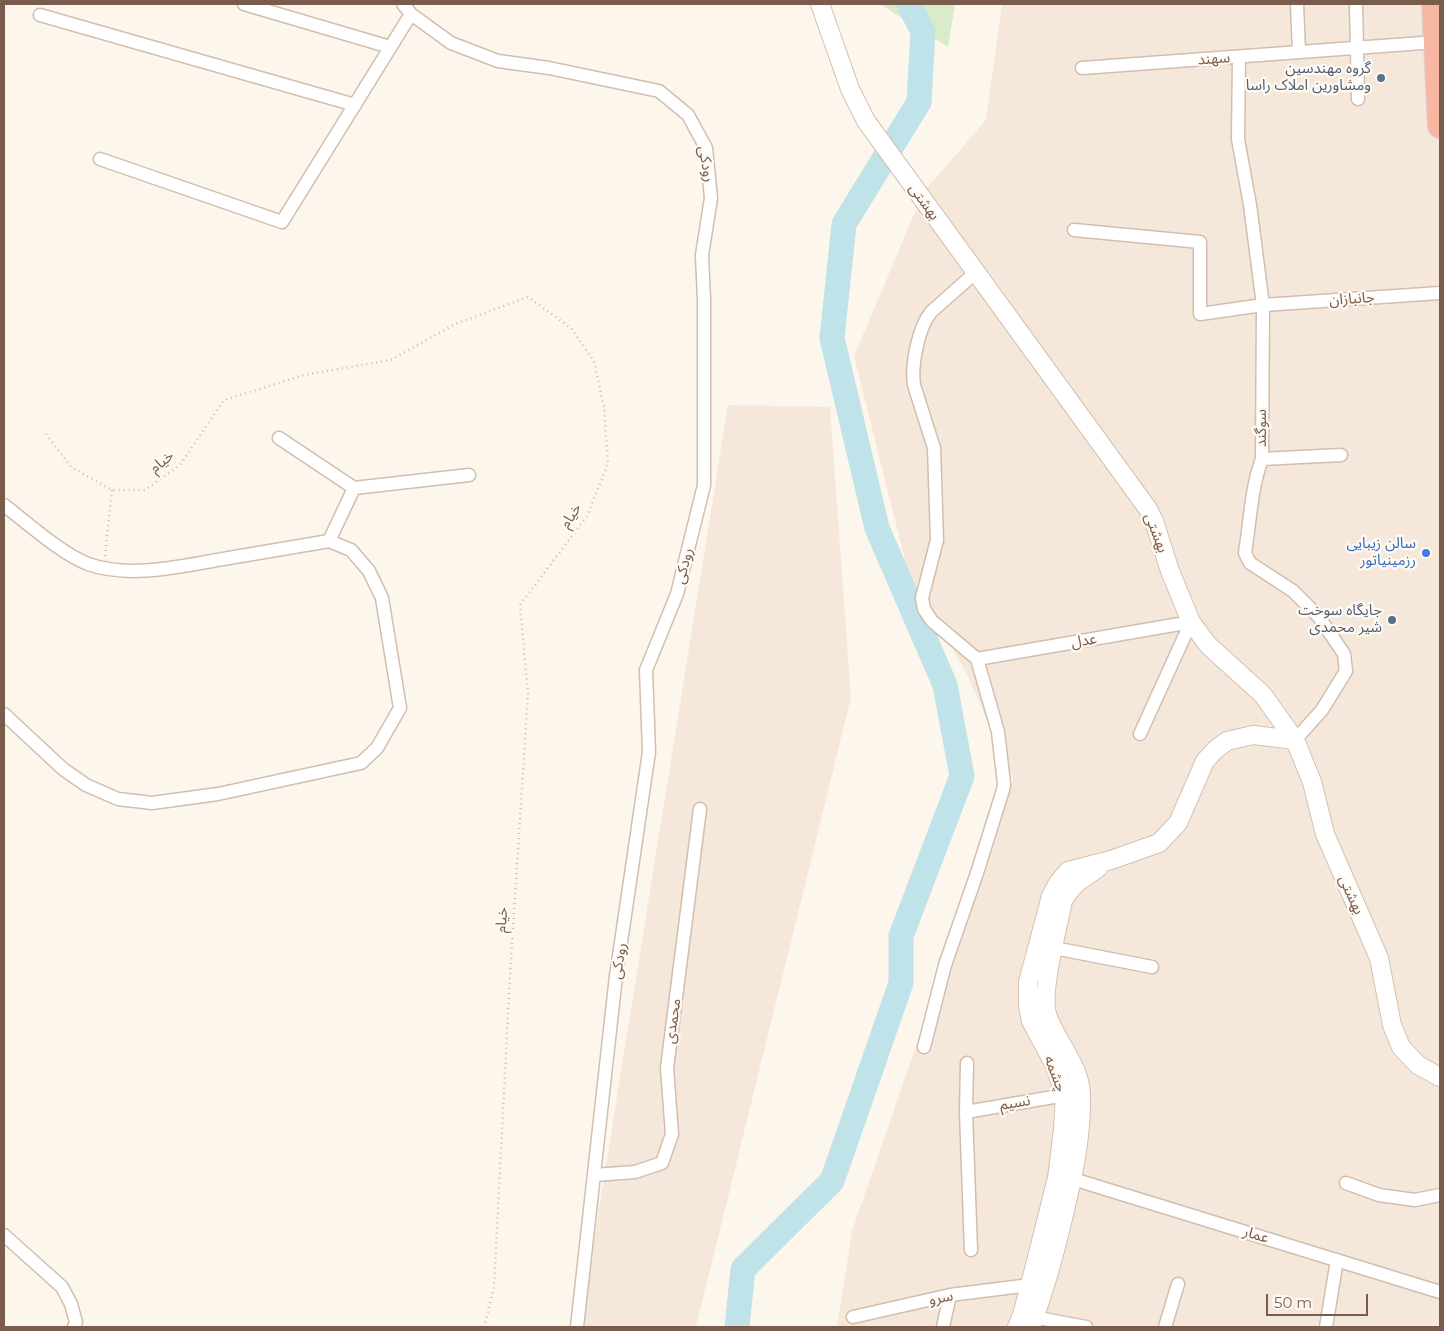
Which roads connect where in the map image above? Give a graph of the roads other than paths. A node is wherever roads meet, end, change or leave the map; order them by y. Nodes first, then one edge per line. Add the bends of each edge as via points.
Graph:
1 (244, 4) edge
2 (820, 4) edge
3 (1297, 4) edge
4 (1356, 4) edge
5 (1434, 4) edge
6 (407, 9) edge
7 (40, 15) dead end
8 (1436, 42) junction
9 (390, 47) junction
10 (1356, 48) junction
11 (1299, 52) junction
12 (1239, 57) junction
13 (1082, 68) dead end
14 (1358, 100) dead end
15 (355, 105) junction
16 (1440, 126) edge
17 (100, 159) dead end
18 (1074, 230) dead end
19 (975, 273) junction
20 (1440, 293) edge
21 (1263, 305) junction
22 (279, 438) dead end
23 (1341, 455) dead end
24 (1262, 459) junction
25 (469, 475) dead end
26 (354, 488) junction
27 (4, 505) edge
28 (328, 541) junction
29 (1191, 622) junction
30 (977, 659) junction
31 (4, 714) edge
32 (1140, 734) dead end
33 (1295, 740) junction
34 (700, 809) dead end
35 (1111, 860) junction
36 (1054, 948) junction
37 (1152, 967) dead end
38 (924, 1048) dead end
39 (967, 1063) dead end
40 (1440, 1077) edge
41 (1065, 1095) junction
42 (966, 1112) junction
43 (594, 1175) junction
44 (1072, 1179) junction
45 (1346, 1183) dead end
46 (1440, 1195) edge
47 (4, 1235) edge
48 (971, 1250) dead end
49 (1337, 1260) junction
50 (1178, 1284) dead end
51 (1030, 1285) junction
52 (1440, 1292) edge
53 (950, 1295) junction
54 (853, 1316) dead end
55 (1026, 1322) edge
56 (74, 1327) edge
57 (577, 1327) edge
58 (943, 1327) edge
59 (1086, 1327) edge
60 (1165, 1327) edge
61 (1326, 1327) edge

1 - 9 street
2 - 19 street, بهشتی via 850,89 866,121
3 - 11 street
4 - 10 street
5 - 8 highway
6 - 9 street
6 - 43 street, رودکی via 451,43 498,61 549,68 659,92 688,114 706,148 711,198 702,255 704,485 677,594 646,670 649,752 616,976
7 - 15 street
8 - 10 street, سهند
8 - 16 highway
9 - 15 street
10 - 11 street, سهند
10 - 14 street
11 - 12 street, سهند
12 - 13 street, سهند
12 - 21 street, سوگند via 1238,140
15 - 17 street via 282,222
18 - 21 street, جانبازان via 1200,242 1200,314
19 - 29 street, بهشتی via 1148,510
19 - 30 street via 925,319 913,376 934,448 937,540 922,598 924,609 932,622
20 - 21 street, جانبازان
21 - 24 street, سوگند
22 - 26 street
23 - 24 street
24 - 33 street, سوگند via 1254,488 1245,553 1250,563 1293,591 1319,618 1346,661 1346,671 1322,710
25 - 26 street
26 - 28 street
27 - 28 street via 66,552 103,568 141,570 177,566
28 - 31 street via 351,550 369,571 382,598 400,708 377,748 361,763 218,794 152,803 118,799 86,785 63,769
29 - 30 street, عدل
29 - 32 street
29 - 33 street, بهشتی via 1208,645 1263,695
30 - 38 street via 998,732 1004,790 946,965
33 - 35 street, چشمه via 1253,735 1227,741 1205,761 1178,823 1168,834 1158,843
33 - 40 street, بهشتی via 1312,782 1325,834 1379,958 1392,1024 1401,1047 1418,1065
34 - 43 street, محمدی via 667,1068 672,1134 662,1163 635,1172
35 - 36 street, چشمه via 1069,890 1063,901
35 - 41 street, چشمه via 1068,871 1058,882 1051,896 1028,982 1031,1021 1054,1064
36 - 37 street
36 - 44 street, چشمه via 1044,1003 1047,1016 1073,1066 1081,1092 1080,1131
39 - 42 street
41 - 42 street, نسیم
41 - 51 street, چشمه via 1057,1178
42 - 48 street
43 - 57 street, رودکی
44 - 49 street, عمار
44 - 55 street, چشمه via 1055,1254
45 - 46 street via 1379,1194 1416,1200
47 - 56 street via 62,1287 71,1304 76,1322
49 - 52 street, عمار
49 - 61 street
50 - 60 street
51 - 53 street, سرو
51 - 55 street, چشمه
53 - 54 street, سرو
53 - 58 street
55 - 59 street via 1051,1320

